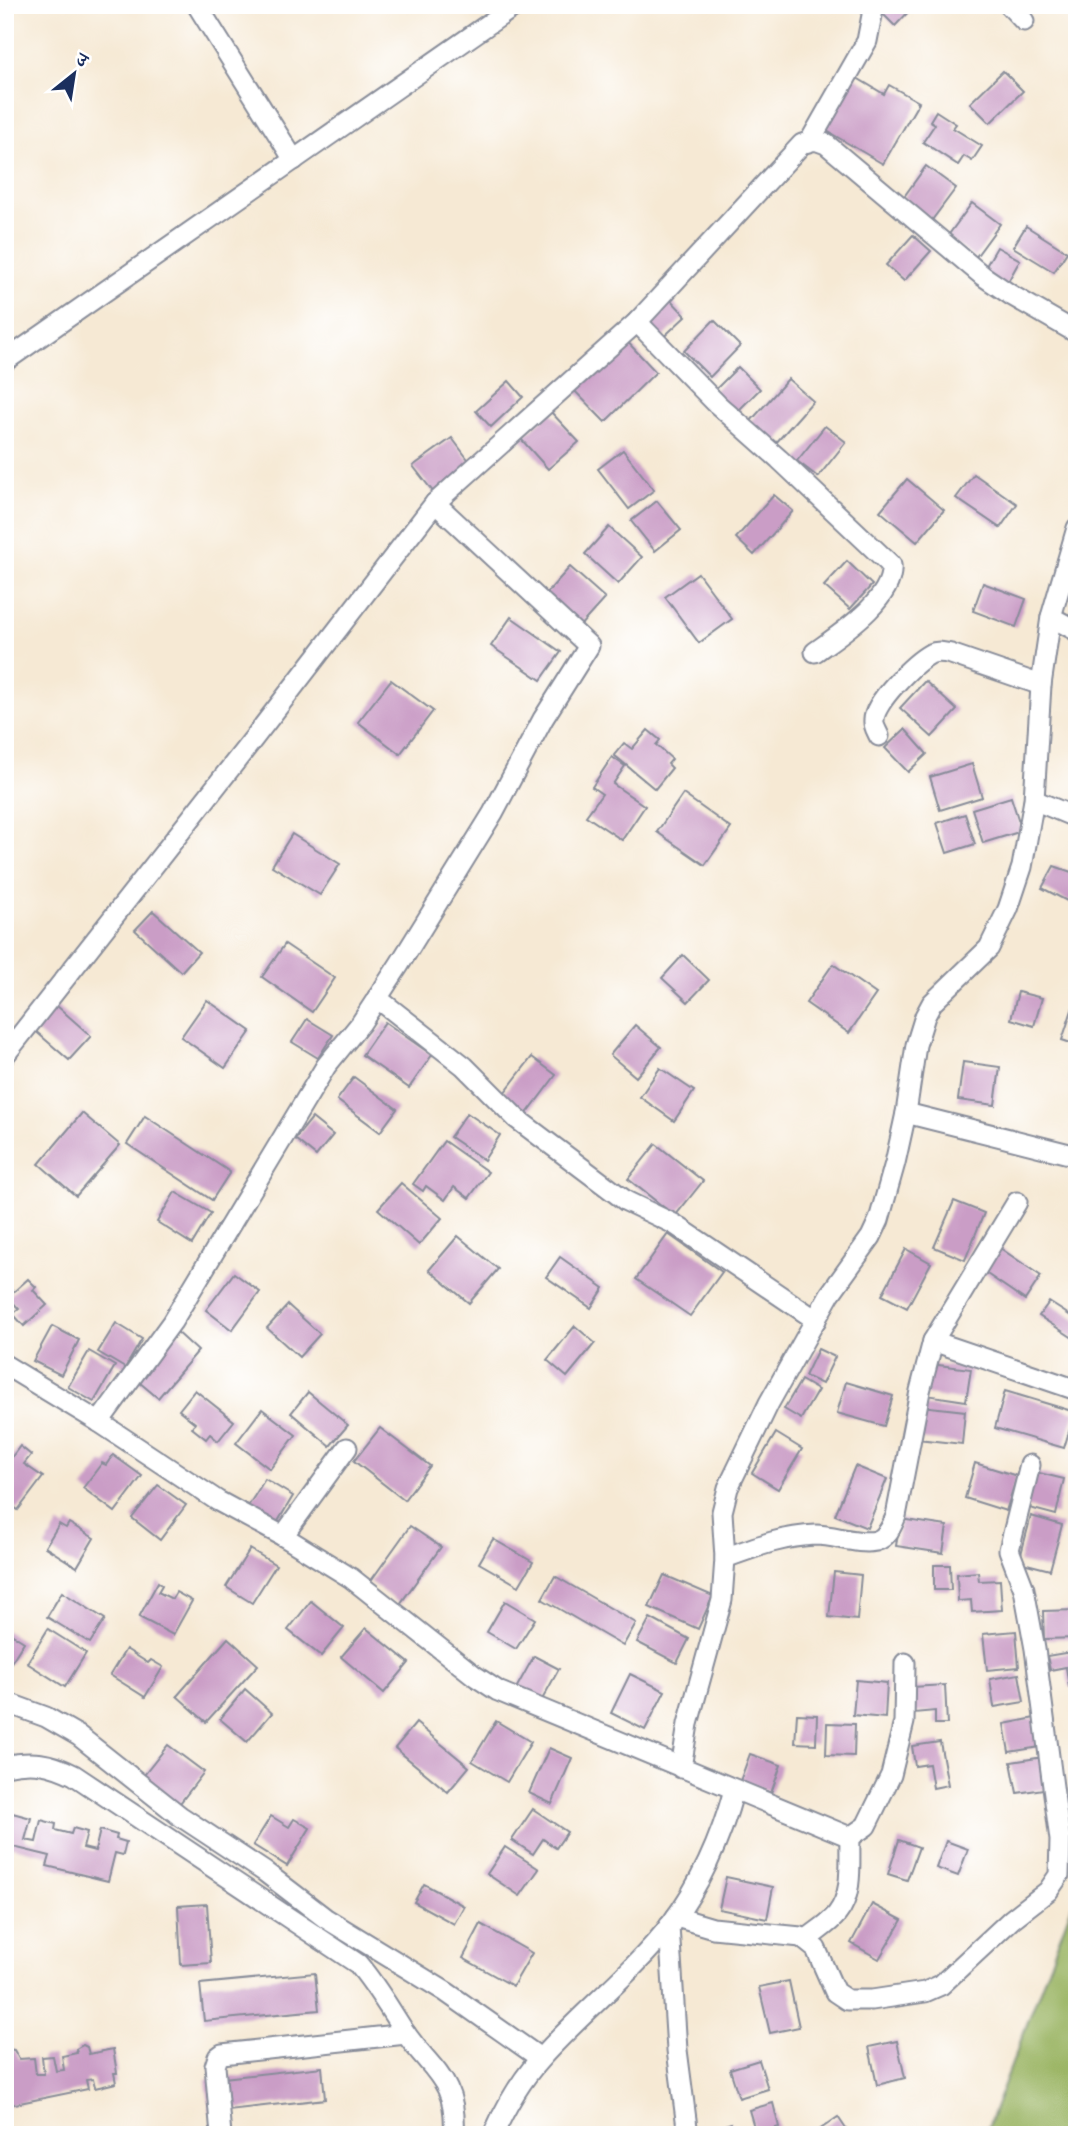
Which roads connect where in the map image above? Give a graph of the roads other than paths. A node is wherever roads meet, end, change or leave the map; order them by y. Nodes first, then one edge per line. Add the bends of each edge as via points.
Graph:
1 (197, 5) edge
2 (516, 5) edge
3 (874, 5) edge
4 (1009, 5) edge
5 (1024, 20) dead end
6 (810, 141) junction
7 (295, 160) junction
8 (637, 322) junction
9 (1077, 333) edge
10 (5, 361) edge
11 (435, 503) junction
12 (1077, 528) edge
13 (1051, 617) junction
14 (1077, 631) edge
15 (815, 652) dead end
16 (1041, 685) junction
17 (878, 736) dead end
18 (1034, 800) junction
19 (1077, 818) edge
20 (377, 998) junction
21 (5, 1055) edge
22 (906, 1113) junction
23 (1077, 1156) edge
24 (1017, 1202) dead end
25 (816, 1320) junction
26 (933, 1341) junction
27 (5, 1365) edge
28 (1077, 1390) edge
29 (99, 1422) junction
30 (346, 1448) dead end
31 (1030, 1465) dead end
32 (283, 1536) junction
33 (725, 1558) junction
34 (905, 1663) dead end
35 (5, 1702) edge
36 (5, 1766) edge
37 (681, 1768) junction
38 (734, 1790) junction
39 (850, 1837) junction
40 (672, 1922) junction
41 (807, 1940) junction
42 (406, 2034) junction
43 (540, 2059) junction
44 (221, 2135) edge
45 (454, 2135) edge
46 (493, 2135) edge
47 (688, 2135) edge

1 - 7 street
2 - 7 street
3 - 6 street via 867,41
4 - 5 street
6 - 8 street via 802,144
6 - 9 street via 827,144 1011,295
7 - 10 street
8 - 11 street
8 - 15 street via 717,404 891,565 892,575 882,595
11 - 20 street via 589,646 493,813
11 - 21 street
12 - 13 street
13 - 14 street
13 - 16 street
16 - 17 street via 941,651 931,654 913,666 877,709 873,718
16 - 18 street
18 - 19 street
18 - 22 street via 1022,867 996,936 980,958 932,1003 920,1028
20 - 25 street via 464,1066 517,1119 626,1201 674,1224
20 - 29 street via 326,1066 172,1322
22 - 23 street
22 - 25 street via 879,1220
24 - 26 street
25 - 33 street via 728,1488 722,1512
26 - 28 street
26 - 33 street via 897,1516 883,1538 791,1536
27 - 29 street
29 - 32 street via 218,1501
30 - 32 street
31 - 41 street via 1009,1550 1024,1589 1035,1649 1060,1840 1059,1875 1048,1891 942,1985 925,1992 847,2000 835,1992
32 - 37 street via 351,1578 498,1691
33 - 37 street via 722,1600 686,1731
34 - 39 street via 904,1722 891,1775 866,1826
35 - 43 street via 79,1736 180,1816 325,1918 446,1992
36 - 42 street via 34,1762 74,1775 318,1936 358,1964
37 - 38 street
38 - 39 street
38 - 40 street via 719,1842
39 - 41 street via 845,1898 837,1914
40 - 41 street via 793,1934
40 - 43 street
40 - 47 street via 677,2050
42 - 44 street via 222,2054 215,2066
42 - 45 street via 444,2079 455,2110
43 - 46 street

